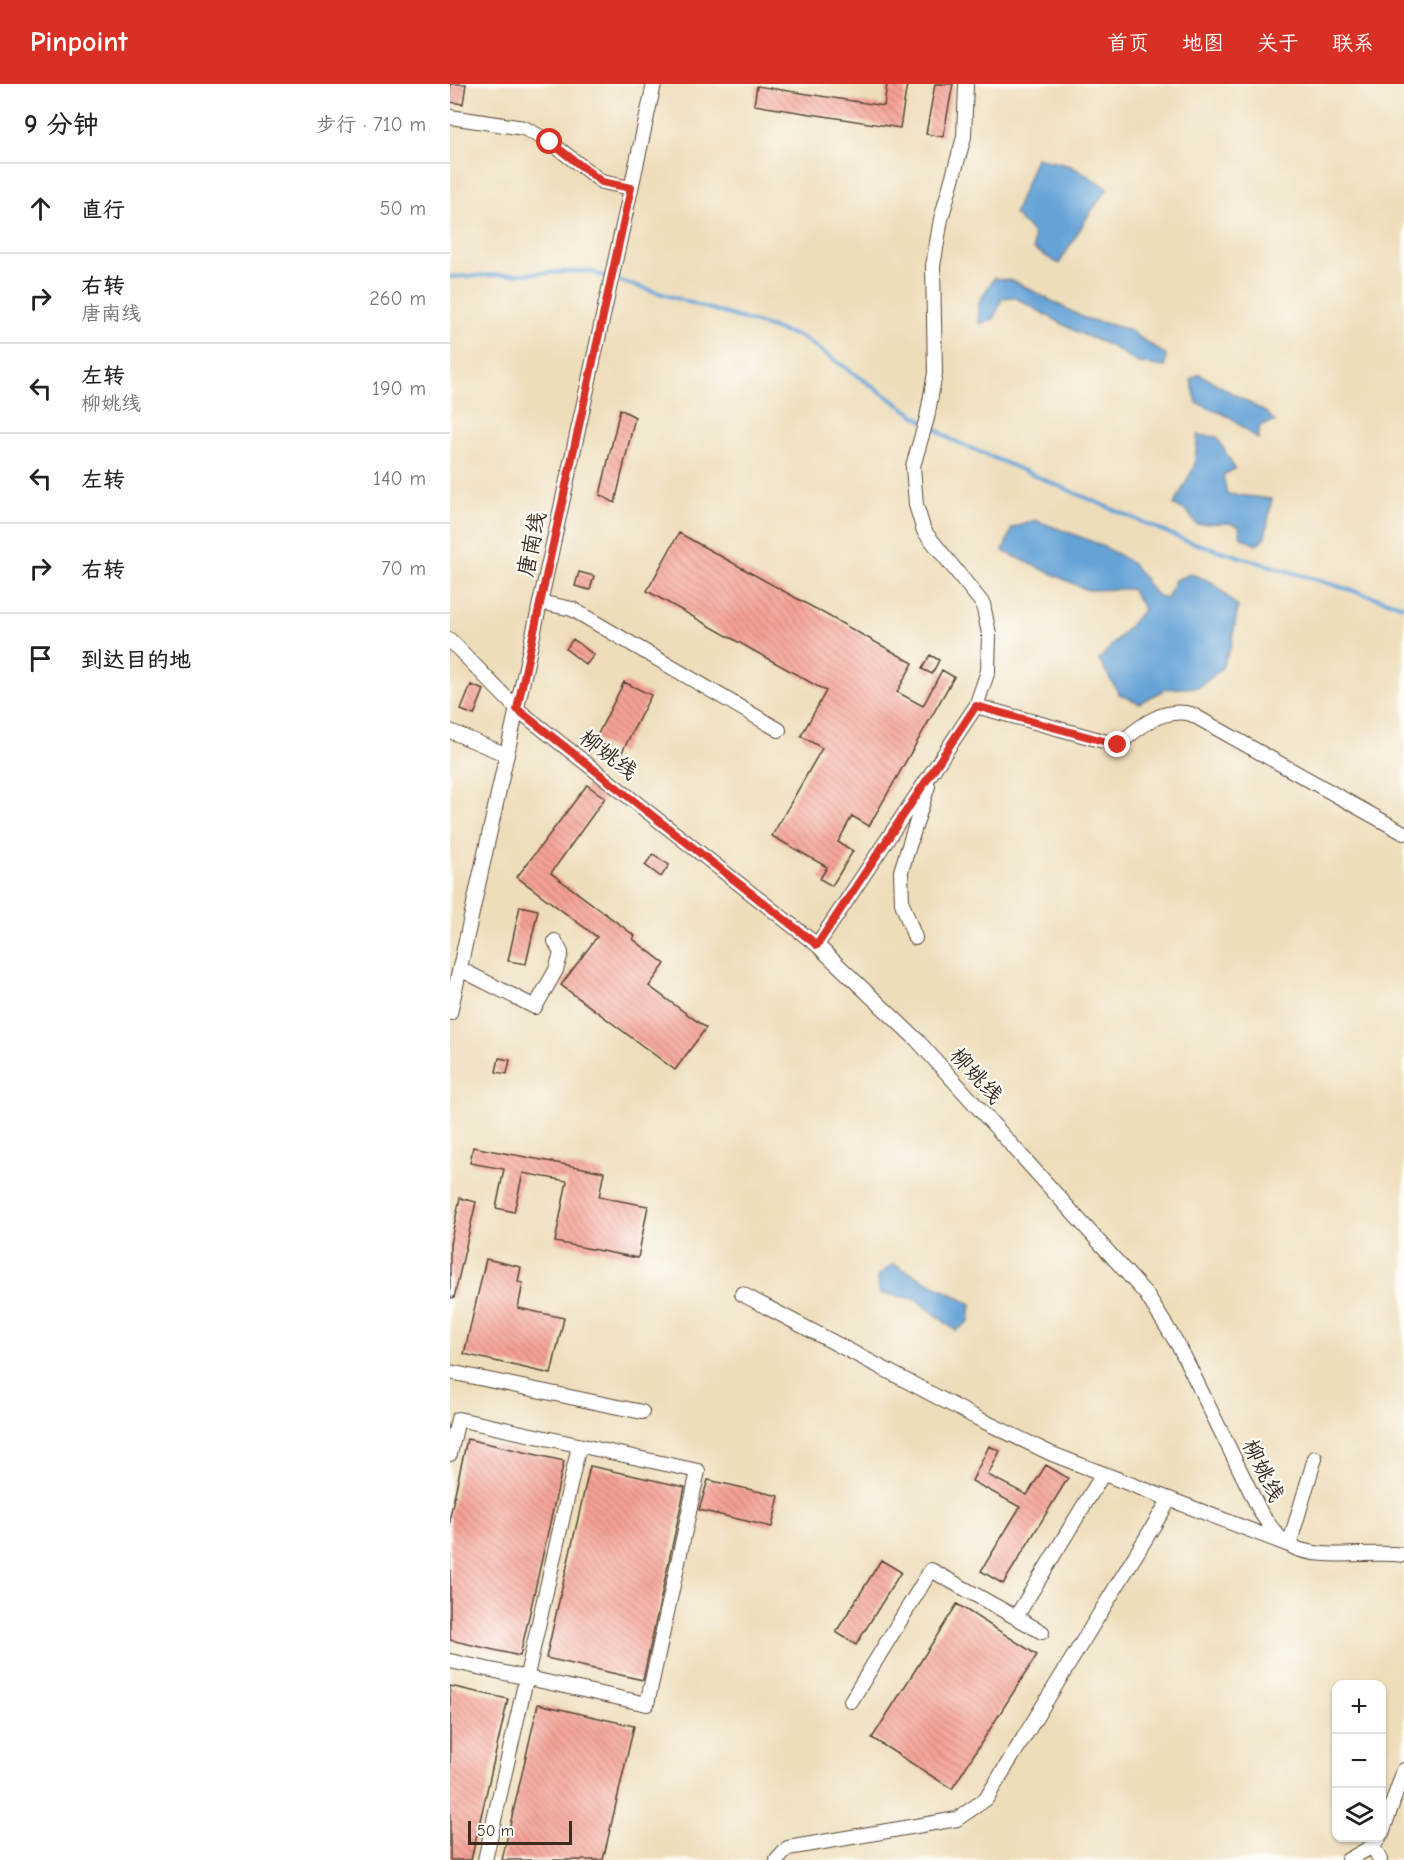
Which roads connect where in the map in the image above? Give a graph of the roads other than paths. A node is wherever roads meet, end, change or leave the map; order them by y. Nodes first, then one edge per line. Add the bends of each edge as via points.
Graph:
1 (654, 84) edge
2 (966, 84) edge
3 (450, 117) edge
4 (631, 188) junction
5 (540, 602) junction
6 (450, 640) edge
7 (976, 706) junction
8 (517, 709) junction
9 (779, 730) dead end
10 (450, 731) edge
11 (507, 754) junction
12 (933, 770) junction
13 (1404, 833) edge
14 (915, 938) dead end
15 (555, 941) dead end
16 (817, 945) junction
17 (460, 969) junction
18 (450, 1013) edge
19 (742, 1294) dead end
20 (450, 1372) edge
21 (642, 1412) dead end
22 (579, 1446) junction
23 (450, 1454) edge
24 (1315, 1458) dead end
25 (1103, 1474) junction
26 (1170, 1499) junction
27 (1289, 1545) junction
28 (1404, 1555) edge
29 (1016, 1617) junction
30 (1042, 1632) dead end
31 (450, 1661) edge
32 (526, 1678) junction
33 (851, 1701) dead end
34 (1404, 1770) edge
35 (1386, 1822) edge
36 (1376, 1842) edge
37 (485, 1860) edge
38 (777, 1860) edge
39 (1348, 1860) edge
40 (1380, 1860) edge

1 - 4 street, 唐南线
2 - 7 street via 964,137 941,219 933,266 935,373 913,466 916,505 924,531 983,604 989,634 987,670
3 - 4 street via 524,128 550,142 602,182
4 - 5 street, 唐南线
5 - 8 street, 唐南线
5 - 9 street via 572,609
6 - 8 street, 柳姚线
7 - 12 street
7 - 13 street via 1118,745 1164,714 1191,714
8 - 11 street, 唐南线
8 - 16 street, 柳姚线
10 - 11 street
11 - 17 street, 唐南线
12 - 14 street via 901,871 902,903
12 - 16 street
15 - 17 street via 561,953 556,970 535,1007
16 - 27 street, 柳姚线 via 917,1040 1146,1294 1180,1348 1261,1513
17 - 18 street, 唐南线
19 - 25 street via 977,1418
20 - 21 street
22 - 23 street via 458,1419
22 - 32 street
22 - 32 street via 698,1472 647,1704
24 - 27 street
25 - 26 street
25 - 29 street
26 - 27 street
26 - 38 street via 986,1799 957,1819 788,1848
27 - 28 street via 1315,1553
29 - 30 street
29 - 33 street via 931,1570
31 - 32 street
32 - 37 street
34 - 35 street
36 - 39 street
36 - 40 street

